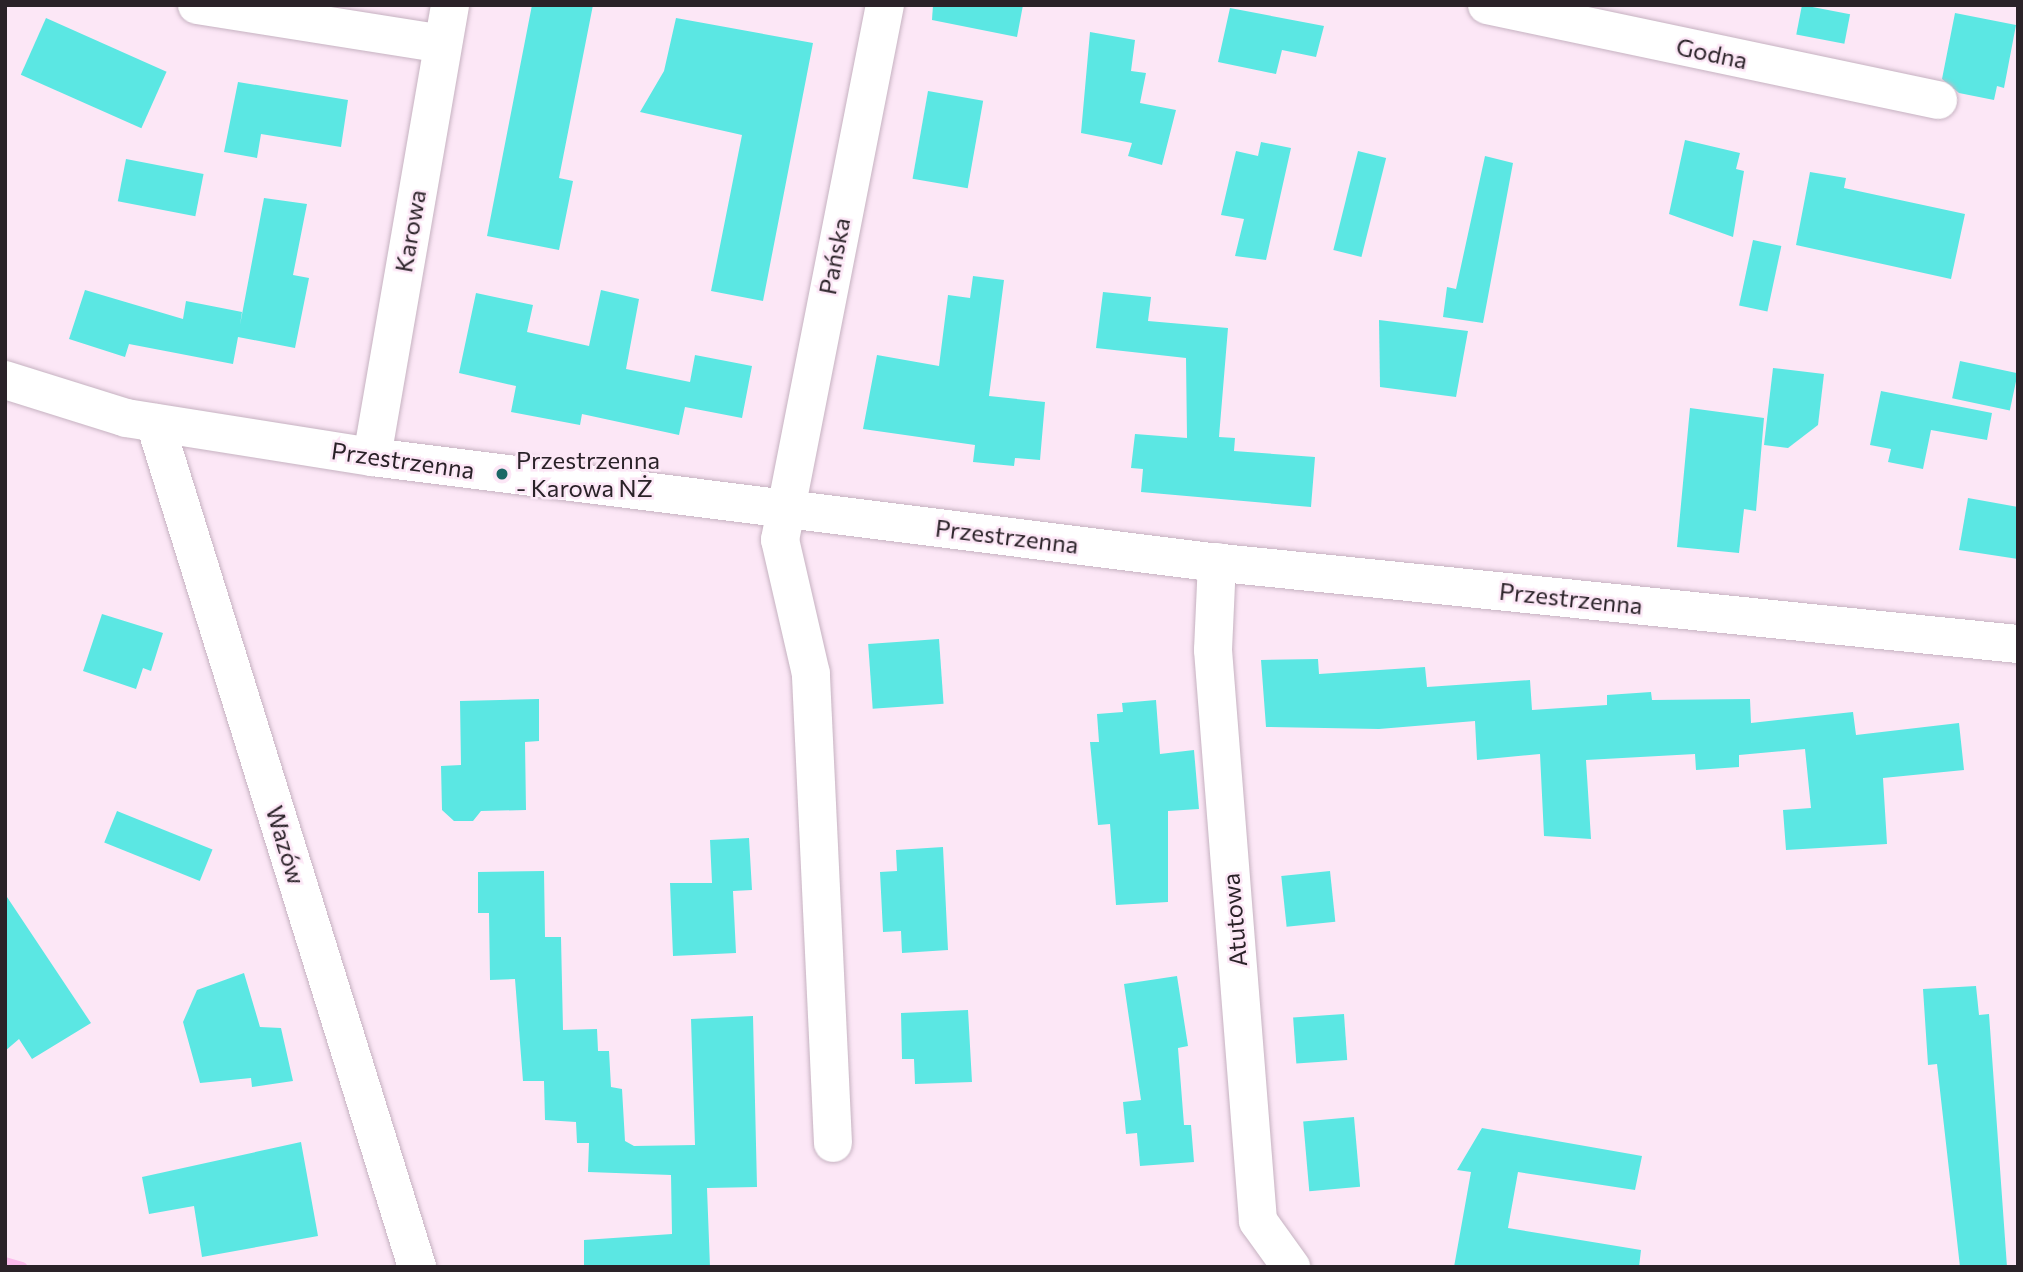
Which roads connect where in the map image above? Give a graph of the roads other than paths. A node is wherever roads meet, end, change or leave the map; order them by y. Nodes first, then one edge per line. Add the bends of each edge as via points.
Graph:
1 (197, 5) edge
2 (450, 5) edge
3 (885, 5) edge
4 (1487, 5) edge
5 (442, 44) junction
6 (1938, 100) dead end
7 (5, 380) edge
8 (155, 424) junction
9 (372, 457) junction
10 (783, 507) junction
11 (1217, 562) junction
12 (2018, 644) edge
13 (833, 1143) dead end
14 (417, 1267) edge
15 (1291, 1267) edge

1 - 5 street
2 - 5 street, Karowa
3 - 10 street, Pańska
4 - 6 street, Godna
5 - 9 street, Karowa
7 - 8 street, Przestrzenna
8 - 9 street, Przestrzenna
8 - 14 street, Wazów
9 - 10 street, Przestrzenna
10 - 11 street, Przestrzenna
10 - 13 street, Pańska via 781,559 811,674
11 - 12 street, Przestrzenna
11 - 15 street, Atutowa via 1213,650 1258,1220

